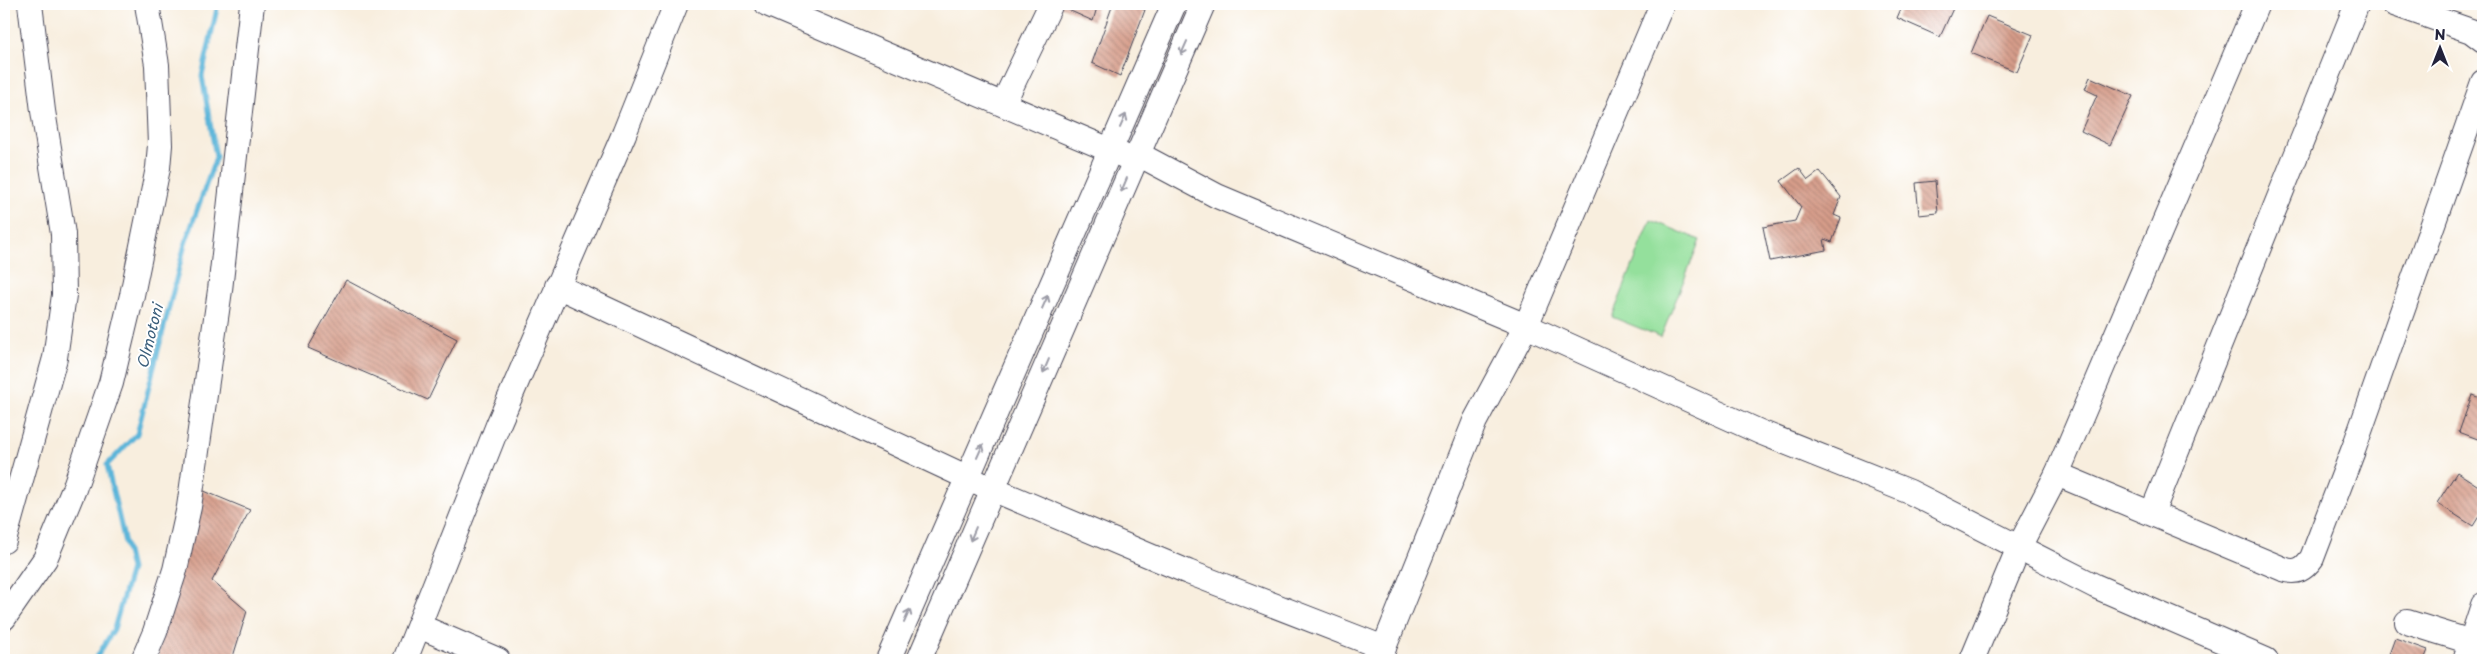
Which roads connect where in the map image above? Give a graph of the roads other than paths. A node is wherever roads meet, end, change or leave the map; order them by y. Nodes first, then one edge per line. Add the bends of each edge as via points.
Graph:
1 (30, 4) edge
2 (147, 4) edge
3 (252, 4) edge
4 (676, 4) edge
5 (767, 4) edge
6 (1174, 4) edge
7 (1203, 4) edge
8 (2257, 4) edge
9 (2357, 4) edge
10 (2394, 4) edge
11 (1050, 6) dead end
12 (1655, 6) edge
13 (2483, 40) edge
14 (2483, 82) edge
15 (1003, 104) junction
16 (1110, 151) junction
17 (1136, 157) junction
18 (557, 286) junction
19 (1526, 326) junction
20 (2057, 474) junction
21 (968, 478) junction
22 (992, 489) junction
23 (2152, 513) junction
24 (4, 541) edge
25 (2019, 547) junction
26 (2483, 605) edge
27 (4, 618) edge
28 (2407, 622) dead end
29 (419, 626) junction
30 (2468, 651) edge
31 (1382, 654) edge
32 (143, 660) edge
33 (405, 660) edge
34 (498, 660) edge
35 (888, 660) edge
36 (918, 660) edge
37 (1972, 660) edge
38 (2266, 660) edge

1 - 24 street via 63,234 64,295 55,358
2 - 27 street via 157,65 160,145 132,295 110,383 74,489 45,559
3 - 32 street via 221,280 189,507 175,570
4 - 18 street via 624,134
5 - 15 street
16 -> 6 street
7 -> 17 street
8 - 20 street
9 - 23 street
10 - 13 street via 2471,31
11 - 15 street
12 - 19 street
14 - 23 street via 2354,448 2312,558 2306,566 2291,572
15 - 16 street
16 - 17 street
21 -> 16 street
17 - 19 street via 1216,196
17 -> 22 street
18 - 21 street
18 - 29 street
19 - 25 street via 1760,432 1910,492
19 - 31 street via 1475,421
20 - 23 street
20 - 25 street
21 - 22 street
35 -> 21 street
22 - 31 street
22 -> 36 street
25 - 37 street
25 - 38 street via 2095,586
26 - 30 street
28 - 30 street
29 - 33 street
29 - 34 street

